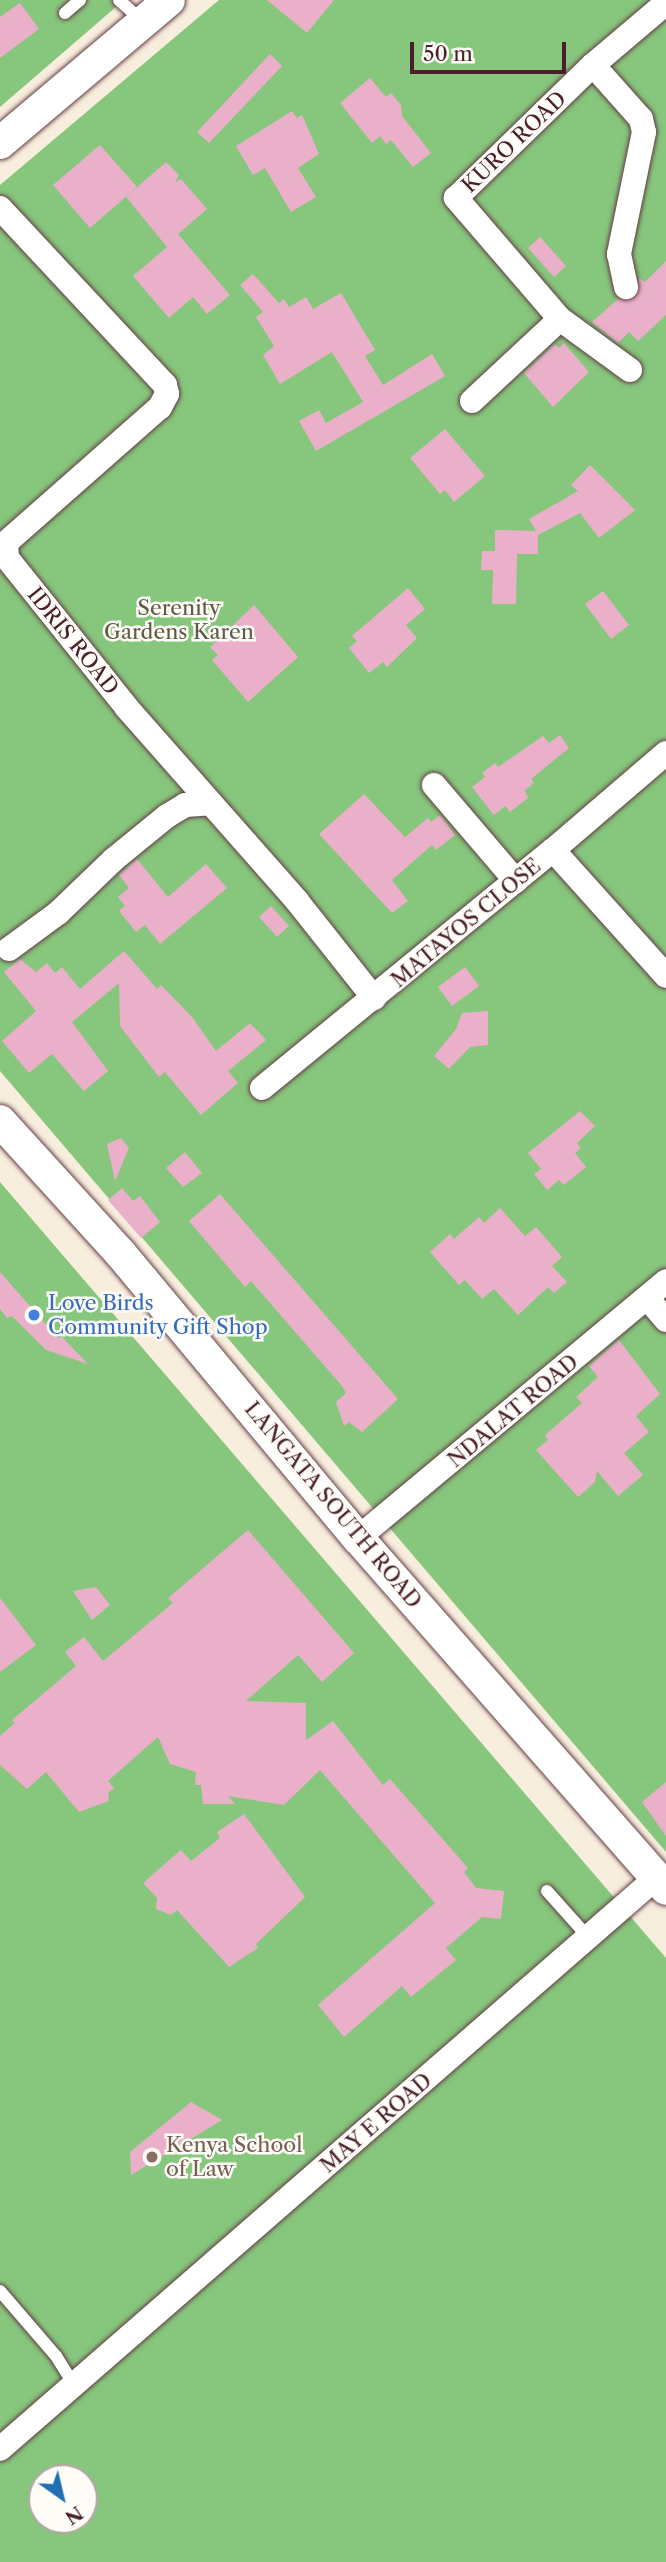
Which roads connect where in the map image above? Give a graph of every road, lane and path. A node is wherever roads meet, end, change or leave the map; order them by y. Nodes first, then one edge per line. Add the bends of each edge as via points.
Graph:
1 (80, 0) edge
2 (119, 0) edge
3 (169, 0) edge
4 (666, 3) edge
5 (65, 13) dead end
6 (143, 22) junction
7 (593, 65) junction
8 (0, 143) edge
9 (0, 208) edge
10 (626, 287) dead end
11 (560, 319) junction
12 (630, 370) dead end
13 (472, 401) dead end
14 (666, 752) edge
15 (434, 785) dead end
16 (211, 803) junction
17 (553, 850) junction
18 (516, 881) junction
19 (9, 949) dead end
20 (666, 976) edge
21 (374, 998) junction
22 (262, 1088) dead end
23 (0, 1121) edge
24 (666, 1281) edge
25 (647, 1298) junction
26 (666, 1320) edge
27 (358, 1538) junction
28 (661, 1884) edge
29 (547, 1891) dead end
30 (589, 1938) junction
31 (0, 2291) edge
32 (74, 2385) junction
33 (0, 2449) edge

1 - 5 lane
2 - 6 lane
3 - 6 street
4 - 7 street, KURO ROAD
6 - 8 street
7 - 10 street via 641,119 644,132 619,254
7 - 11 street, KURO ROAD via 456,198
9 - 16 street, IDRIS ROAD via 165,384 167,394 160,407 6,543 5,551 127,708
11 - 12 street
11 - 13 street
14 - 17 street, MATAYOS CLOSE
15 - 18 street
16 - 19 street via 185,805 167,816 58,914
16 - 21 street, IDRIS ROAD
17 - 18 street, MATAYOS CLOSE
17 - 20 street
18 - 21 street, MATAYOS CLOSE
21 - 22 street, MATAYOS CLOSE
23 - 27 street, LANGATA SOUTH ROAD via 121,1254
24 - 25 street, NDALAT ROAD
25 - 26 street
25 - 27 street, NDALAT ROAD
27 - 28 street, LANGATA SOUTH ROAD
28 - 30 street, MAY E ROAD
29 - 30 lane
30 - 32 street, MAY E ROAD
31 - 32 lane via 56,2356
32 - 33 street, MAY E ROAD

